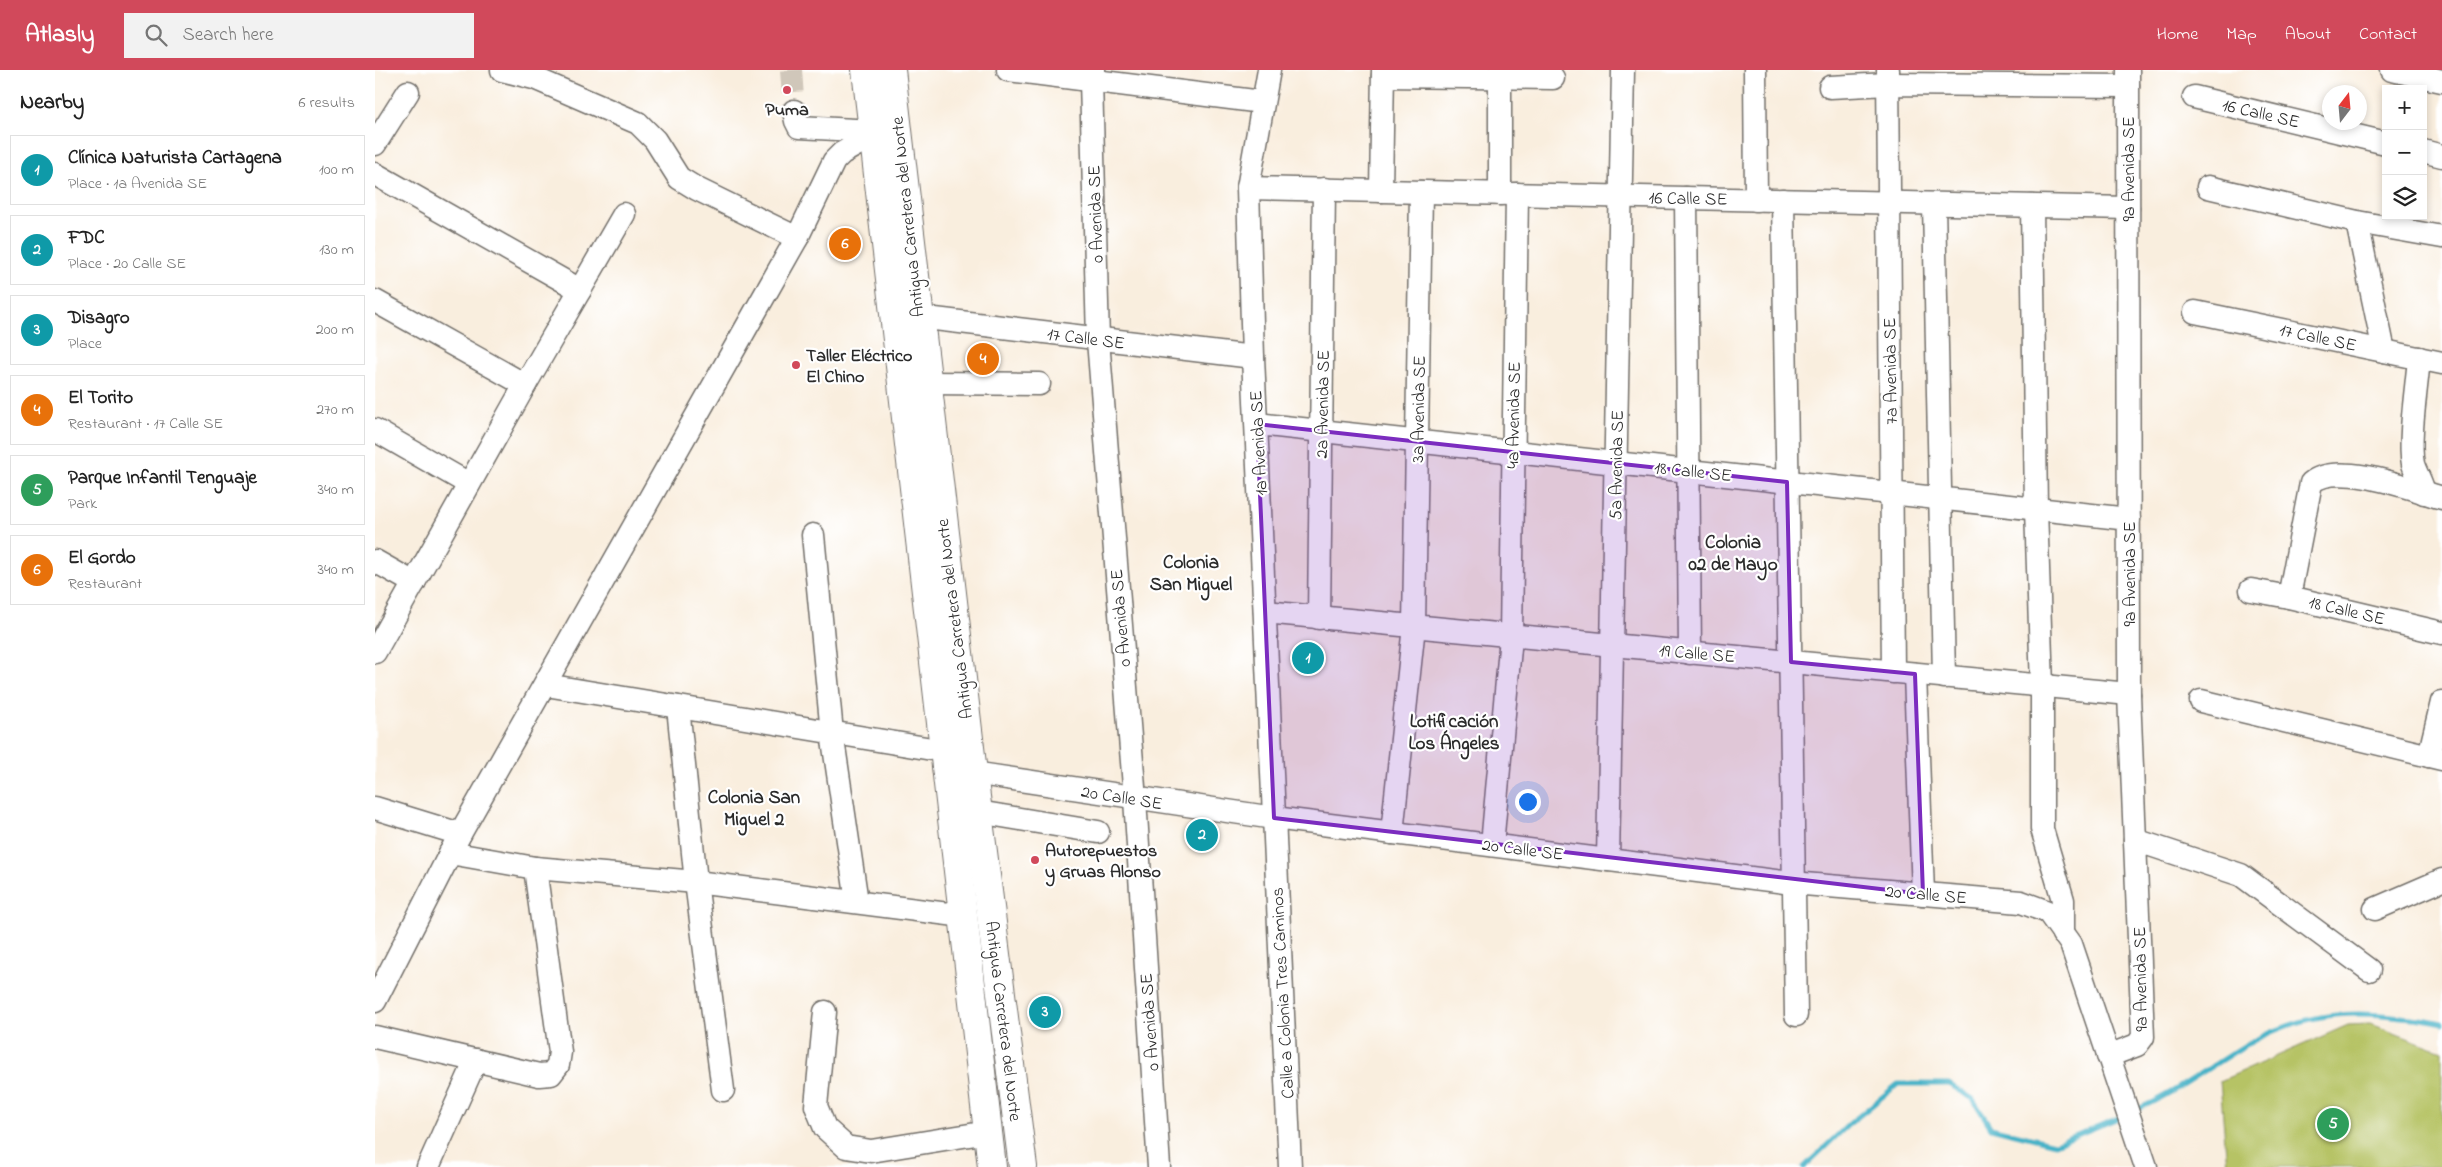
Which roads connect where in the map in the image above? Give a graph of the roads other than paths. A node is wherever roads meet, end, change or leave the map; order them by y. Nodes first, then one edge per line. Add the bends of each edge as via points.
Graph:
1 (866, 70) edge
2 (891, 70) edge
3 (1008, 70) edge
4 (1269, 70) edge
5 (1623, 70) edge
6 (1755, 70) edge
7 (506, 71) edge
8 (1383, 73) edge
9 (1500, 74) edge
10 (1092, 75) edge
11 (2402, 76) edge
12 (1888, 77) edge
13 (1553, 78) dead end
14 (2128, 78) edge
15 (2442, 82) edge
16 (1830, 87) dead end
17 (408, 92) dead end
18 (2194, 97) dead end
19 (1262, 102) junction
20 (794, 111) tunnel mouth
21 (874, 133) junction
22 (2382, 138) edge
23 (375, 144) edge
24 (2427, 152) edge
25 (2442, 156) edge
26 (375, 174) edge
27 (2208, 187) dead end
28 (1249, 188) junction
29 (1324, 190) junction
30 (1381, 191) junction
31 (1421, 192) junction
32 (1509, 194) junction
33 (1621, 196) junction
34 (1686, 198) junction
35 (1756, 200) junction
36 (1783, 200) junction
37 (1888, 203) junction
38 (1934, 204) junction
39 (2032, 206) junction
40 (2128, 208) junction
41 (624, 214) dead end
42 (2357, 222) junction
43 (2442, 237) edge
44 (797, 238) junction
45 (580, 290) junction
46 (375, 301) edge
47 (2195, 312) dead end
48 (918, 317) junction
49 (1098, 340) junction
50 (2385, 351) junction
51 (1253, 357) junction
52 (2419, 358) junction
53 (2442, 363) edge
54 (926, 383) junction
55 (1039, 384) dead end
56 (525, 385) junction
57 (1257, 424) junction
58 (375, 430) edge
59 (1322, 431) junction
60 (1418, 442) junction
61 (1513, 452) junction
62 (1616, 463) junction
63 (1689, 471) junction
64 (1787, 482) junction
65 (469, 484) junction
66 (1892, 493) junction
67 (2433, 495) edge
68 (1939, 498) junction
69 (2036, 509) junction
70 (2129, 519) junction
71 (813, 535) dead end
72 (375, 561) edge
73 (414, 583) junction
74 (2251, 590) dead end
75 (2289, 597) junction
76 (1265, 612) junction
77 (1319, 618) junction
78 (1414, 626) junction
79 (2442, 633) edge
80 (1511, 636) junction
81 (1613, 646) junction
82 (375, 652) edge
83 (1690, 652) junction
84 (1791, 662) junction
85 (1904, 673) junction
86 (1944, 677) junction
87 (546, 685) junction
88 (2042, 686) junction
89 (2129, 694) junction
90 (2201, 701) dead end
91 (2442, 702) edge
92 (678, 707) junction
93 (832, 733) junction
94 (944, 751) junction
95 (2436, 758) edge
96 (973, 773) junction
97 (1135, 799) junction
98 (375, 808) edge
99 (977, 812) junction
100 (1273, 818) junction
101 (1098, 832) dead end
102 (1392, 833) junction
103 (2135, 840) junction
104 (455, 844) junction
105 (1492, 845) junction
106 (1608, 860) junction
107 (535, 868) junction
108 (2442, 880) edge
109 (696, 882) junction
110 (1792, 883) junction
111 (1923, 894) junction
112 (857, 902) junction
113 (2375, 909) dead end
114 (964, 916) junction
115 (2063, 934) junction
116 (2369, 970) dead end
117 (375, 1001) edge
118 (825, 1012) dead end
119 (1796, 1015) dead end
120 (375, 1037) edge
121 (2108, 1056) junction
122 (476, 1060) junction
123 (723, 1090) dead end
124 (988, 1132) junction
125 (428, 1167) edge
126 (992, 1167) edge
127 (1023, 1167) edge
128 (1159, 1167) edge
129 (1290, 1167) edge
130 (2146, 1167) edge

1 - 21 main road, Antigua Carretera del Norte
2 - 48 main road, Antigua Carretera del Norte
3 - 10 street
4 - 19 street, 1a Avenida SE
5 - 33 street, 5a Avenida SE
6 - 35 street
7 - 44 street via 534,78 638,123 655,140 679,178
8 - 9 street
8 - 30 street
9 - 13 street
9 - 32 street, 4a Avenida SE
10 - 19 street
10 - 49 street, 0 Avenida SE
11 - 15 street
12 - 14 street
12 - 16 street
12 - 37 street, 7a Avenida SE
14 - 40 street, 9a Avenida SE
17 - 23 street
18 - 22 street, 16 Calle SE
19 - 28 street, 1a Avenida SE
20 - 21 street via 799,127
21 - 44 street via 834,161
21 - 94 main road, Antigua Carretera del Norte
24 - 25 street
26 - 45 street
27 - 42 street
28 - 29 street, 16 Calle SE
28 - 51 street, 1a Avenida SE
29 - 30 street, 16 Calle SE
29 - 59 street, 2a Avenida SE
30 - 31 street, 16 Calle SE
31 - 32 street, 16 Calle SE
31 - 60 street, 3a Avenida SE
32 - 33 street, 16 Calle SE
32 - 61 street, 4a Avenida SE
33 - 34 street, 16 Calle SE
33 - 62 street, 5a Avenida SE
34 - 35 street, 16 Calle SE
34 - 63 street
35 - 36 street, 16 Calle SE
36 - 37 street, 16 Calle SE
36 - 64 street
37 - 38 street, 16 Calle SE
37 - 66 street, 7a Avenida SE
38 - 39 street, 16 Calle SE
38 - 68 street
39 - 40 street, 16 Calle SE
39 - 69 street
40 - 70 street, 9a Avenida SE
41 - 45 street
42 - 43 street
42 - 50 street
44 - 87 street
45 - 56 street
46 - 56 street
47 - 50 street, 17 Calle SE
48 - 49 street, 17 Calle SE
48 - 54 main road, Antigua Carretera del Norte
49 - 51 street, 17 Calle SE
49 - 97 street, 0 Avenida SE
50 - 52 street, 17 Calle SE
51 - 57 street, 1a Avenida SE
52 - 53 street, 17 Calle SE
52 - 67 street via 2413,464
54 - 55 street
54 - 96 main road, Antigua Carretera del Norte
56 - 65 street
57 - 59 street, 18 Calle SE
57 - 76 street, 1a Avenida SE
58 - 65 street
59 - 60 street, 18 Calle SE
59 - 77 street, 2a Avenida SE
60 - 61 street, 18 Calle SE
60 - 78 street, 3a Avenida SE
61 - 62 street, 18 Calle SE
61 - 80 street, 4a Avenida SE
62 - 63 street, 18 Calle SE
62 - 81 street, 5a Avenida SE
63 - 64 street, 18 Calle SE
63 - 83 street
64 - 66 street, 18 Calle SE
64 - 84 street
65 - 73 street
66 - 68 street, 18 Calle SE
66 - 85 street, 7a Avenida SE
67 - 75 street via 2353,474 2318,476 2311,483
68 - 69 street, 18 Calle SE
68 - 86 street
69 - 70 street, 18 Calle SE
69 - 88 street
70 - 89 street, 9a Avenida SE
71 - 93 street
72 - 73 street
73 - 82 street
74 - 75 street, 18 Calle SE
75 - 79 street, 18 Calle SE
76 - 77 street, 19 Calle SE
76 - 100 street, 1a Avenida SE
77 - 78 street, 19 Calle SE
78 - 80 street, 19 Calle SE
78 - 102 street, 3a Avenida SE
80 - 81 street, 19 Calle SE
80 - 105 street, 4a Avenida SE
81 - 83 street, 19 Calle SE
81 - 106 street, 5a Avenida SE
83 - 84 street, 19 Calle SE
84 - 85 street, 19 Calle SE
84 - 110 street
85 - 86 street, 19 Calle SE
85 - 111 street, 7a Avenida SE
86 - 88 street, 19 Calle SE
87 - 92 street
87 - 104 street
88 - 89 street, 19 Calle SE
88 - 115 street via 2042,829 2063,900
89 - 103 street, 9a Avenida SE
90 - 95 street
91 - 95 street
92 - 93 street
92 - 109 street
93 - 94 street
93 - 112 street
94 - 114 main road, Antigua Carretera del Norte
96 - 97 street, 20 Calle SE
96 - 99 main road, Antigua Carretera del Norte
97 - 100 street, 20 Calle SE
97 - 128 street, 0 Avenida SE
98 - 104 street
99 - 101 street
99 - 127 main road, Antigua Carretera del Norte
100 - 102 street, 20 Calle SE
100 - 129 street, Calle a Colonia Tres Caminos
102 - 105 street, 20 Calle SE
103 - 116 street via 2241,875
103 - 121 street, 9a Avenida SE via 2143,1037 2137,1045
104 - 107 street
104 - 117 street
105 - 106 street, 20 Calle SE
106 - 110 street, 20 Calle SE
107 - 109 street
107 - 122 street via 560,1052 558,1065 551,1074 539,1075
108 - 113 street
109 - 112 street
109 - 123 street
110 - 111 street, 20 Calle SE
110 - 119 street
111 - 115 street, 20 Calle SE via 2021,902 2048,912
112 - 114 street
114 - 124 main road, Antigua Carretera del Norte
115 - 121 street, 20 Calle SE via 2071,944
118 - 124 street via 816,1106 825,1128 846,1147 871,1151
120 - 122 street
121 - 130 street, 20 Calle SE
122 - 125 street
124 - 126 main road, Antigua Carretera del Norte

